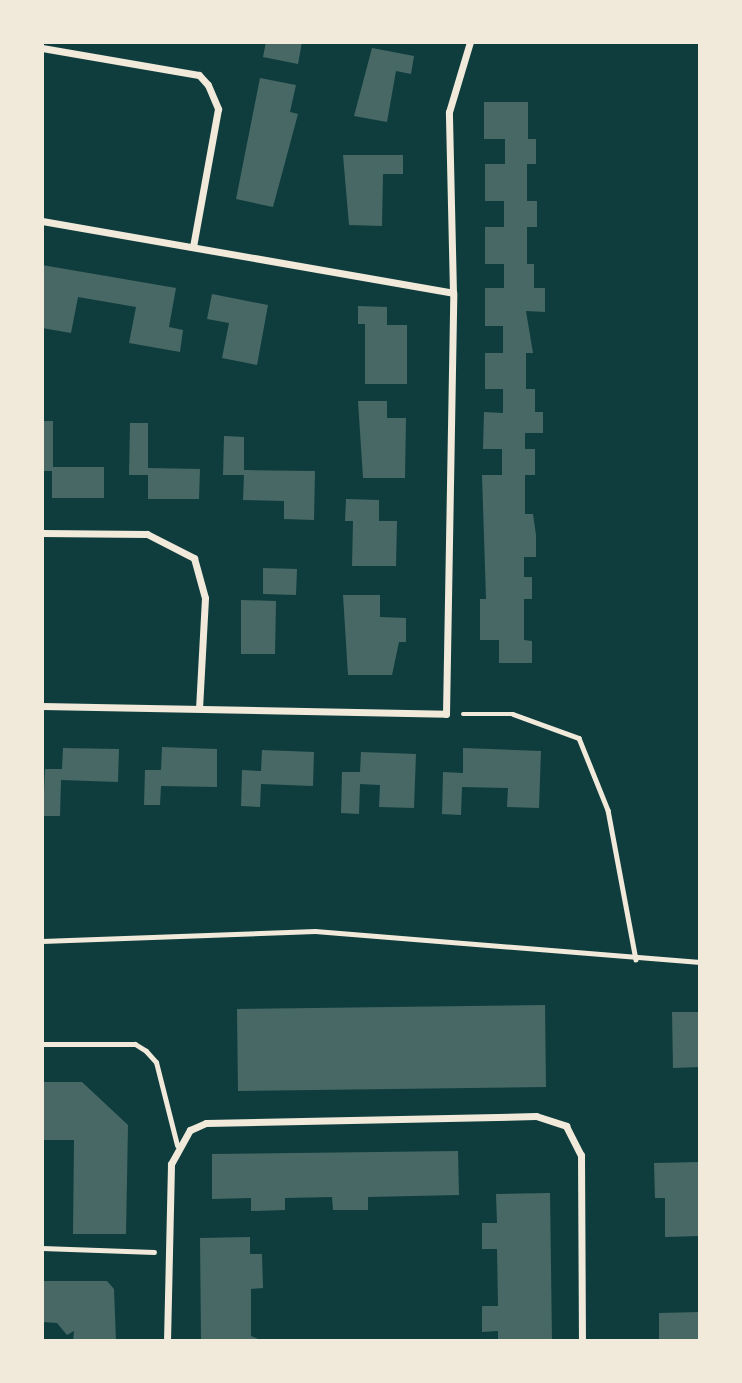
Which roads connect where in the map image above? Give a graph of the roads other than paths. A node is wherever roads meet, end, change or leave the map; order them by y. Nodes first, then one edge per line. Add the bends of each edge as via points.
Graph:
1 (470, 42) edge
2 (42, 48) edge
3 (42, 221) edge
4 (192, 246) junction
5 (453, 293) junction
6 (42, 533) edge
7 (42, 706) edge
8 (199, 708) junction
9 (42, 1044) edge
10 (177, 1145) junction
11 (167, 1341) edge
12 (582, 1341) edge

1 - 5 street via 449,112
2 - 4 street via 200,75 208,85 218,109
3 - 4 street
4 - 5 street
5 - 8 street via 446,714
6 - 8 street via 147,534 194,558 205,598
7 - 8 street
9 - 10 lane via 135,1044 146,1051 156,1062
10 - 11 street
10 - 12 street via 206,1123 536,1116 559,1122 582,1155

